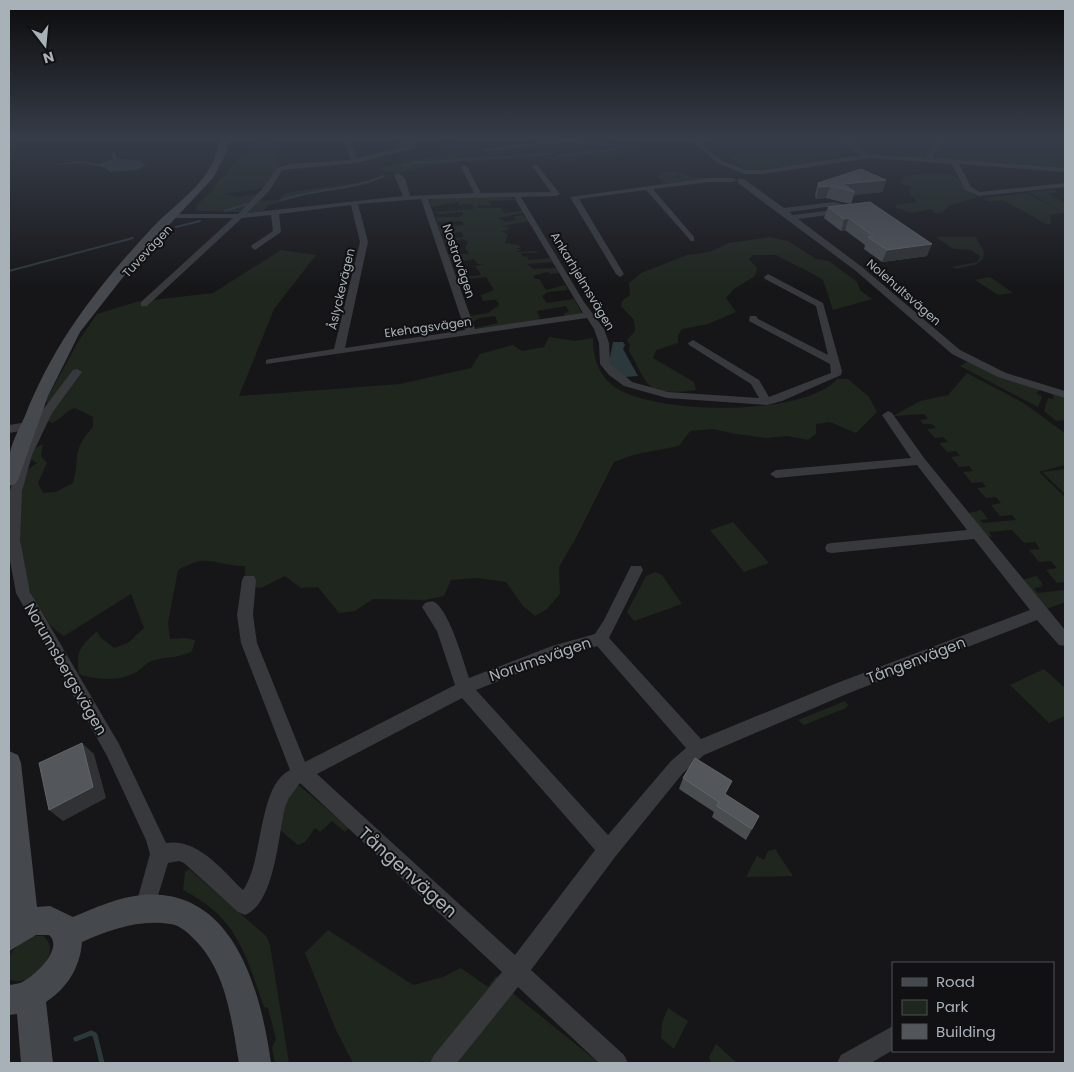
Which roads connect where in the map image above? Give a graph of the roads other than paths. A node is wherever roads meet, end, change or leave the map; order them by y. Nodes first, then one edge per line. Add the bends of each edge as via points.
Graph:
1 (198, 189) edge
2 (202, 189) edge
3 (266, 189) edge
4 (405, 189) edge
5 (475, 189) edge
6 (552, 189) edge
7 (639, 189) edge
8 (649, 189) edge
9 (758, 189) edge
10 (970, 189) edge
11 (1027, 189) edge
12 (479, 196) junction
13 (517, 196) junction
14 (424, 197) junction
15 (408, 198) junction
16 (354, 202) junction
17 (275, 212) junction
18 (789, 213) junction
19 (176, 216) junction
20 (239, 216) junction
21 (691, 239) dead end
22 (255, 248) dead end
23 (620, 274) dead end
24 (768, 277) dead end
25 (144, 304) dead end
26 (589, 316) junction
27 (753, 318) dead end
28 (471, 333) junction
29 (694, 343) dead end
30 (339, 352) junction
31 (270, 362) dead end
32 (834, 362) junction
33 (77, 372) dead end
34 (1065, 391) edge
35 (1065, 395) edge
36 (768, 402) junction
37 (888, 416) dead end
38 (28, 426) junction
39 (9, 429) edge
40 (920, 461) junction
41 (776, 474) dead end
42 (9, 480) edge
43 (977, 534) junction
44 (832, 548) dead end
45 (636, 570) dead end
46 (249, 580) dead end
47 (430, 607) dead end
48 (1041, 612) junction
49 (600, 639) junction
50 (1065, 640) edge
51 (464, 688) junction
52 (698, 749) junction
53 (9, 763) edge
54 (301, 772) junction
55 (608, 850) junction
56 (160, 854) junction
57 (144, 908) junction
58 (17, 931) edge
59 (67, 934) junction
60 (517, 971) junction
61 (20, 998) edge
62 (892, 1038) edge
63 (854, 1062) edge
64 (37, 1063) edge
65 (255, 1063) edge
66 (442, 1063) edge
67 (616, 1063) edge

1 - 19 main road, Tuvevägen
2 - 19 main road, Tuvevägen
3 - 20 street
4 - 15 street
5 - 12 street
6 - 13 street via 556,194
7 - 23 street via 574,198
8 - 21 street
9 - 18 street, Nolehultsvägen
10 - 11 street via 979,194
12 - 13 street
12 - 14 street
13 - 26 street, Ankarhjelmsvägen
14 - 15 street
14 - 28 street, Nostravägen
15 - 16 street
16 - 17 street
16 - 30 street, Åslyckevägen via 364,242
17 - 20 street
17 - 22 street via 277,232
18 - 18 street via 812,215 848,208 834,204
18 - 34 street, Nolehultsvägen via 864,268 961,350 1005,372
18 - 35 street, Nolehultsvägen via 956,352 1002,375
19 - 20 street
19 - 38 main road, Tuvevägen via 124,267 65,346
20 - 25 street
24 - 32 street via 820,305
26 - 28 street, Ekehagsvägen
26 - 36 street, Ankarhjelmsvägen via 603,340 606,364 612,373 628,384 667,395
27 - 32 street
28 - 30 street, Ekehagsvägen
29 - 36 street via 755,382
30 - 31 street, Ekehagsvägen
32 - 36 street, Ankarhjelmsvägen via 838,373 834,376
33 - 56 street, Norumsbergsvägen via 47,412 26,456 16,491 13,540 24,593 113,750 145,814
37 - 40 street
38 - 39 street
38 - 42 main road, Tuvevägen
40 - 41 street
40 - 43 street
43 - 44 street
43 - 48 street
45 - 49 street, Norumsvägen
46 - 54 street via 245,615 249,644 293,759
47 - 51 street via 444,628
48 - 50 street
48 - 52 street, Tångenvägen
49 - 51 street, Norumsvägen via 552,653
49 - 52 street
51 - 54 street, Norumsvägen
51 - 55 street
52 - 55 street, Tångenvägen via 677,767
53 - 58 main road
54 - 56 street, Norumsvägen via 283,787 258,889 245,906 191,856 179,851
54 - 60 street, Tångenvägen
55 - 60 street, Tångenvägen
56 - 57 street
57 - 59 main road
57 - 65 street via 181,912 204,927 221,945 240,990
58 - 59 street via 35,921 52,920
59 - 61 main road via 66,952 57,972 40,989
60 - 66 street, Tångenvägen
60 - 67 street
61 - 64 main road
62 - 63 street

